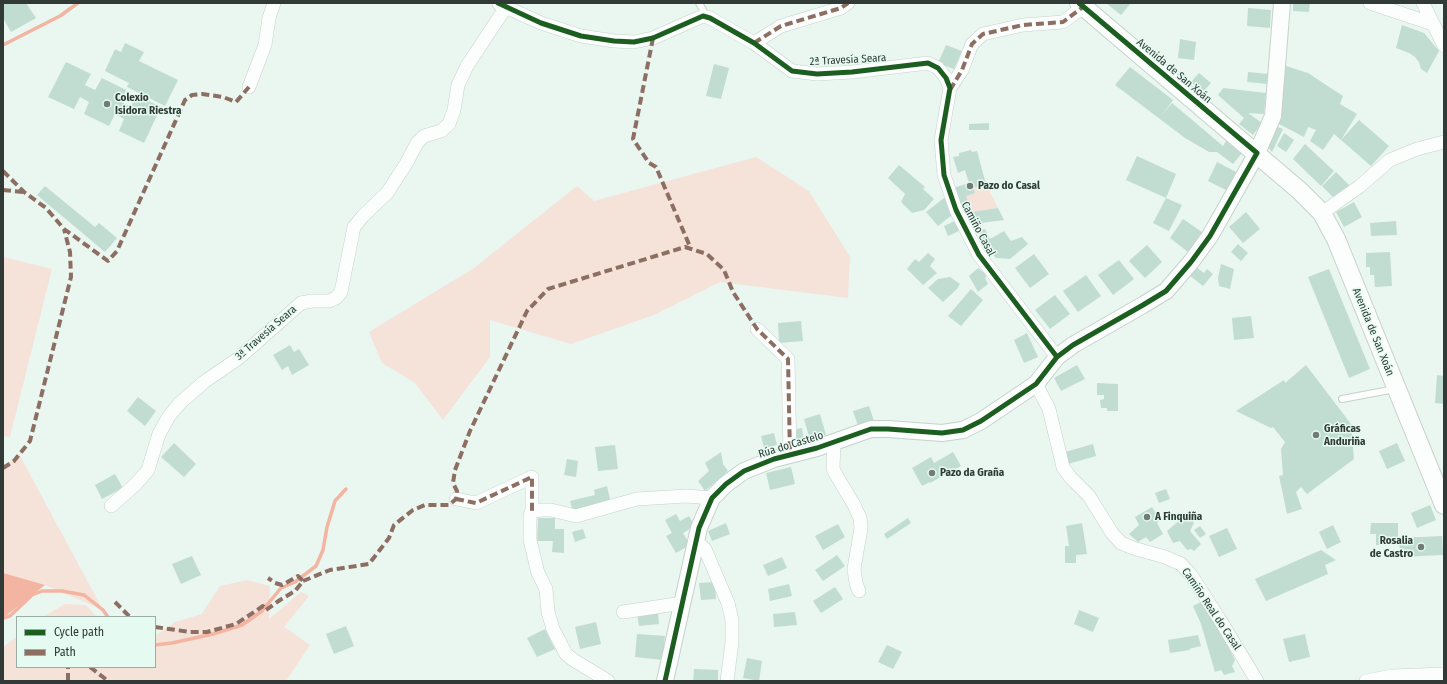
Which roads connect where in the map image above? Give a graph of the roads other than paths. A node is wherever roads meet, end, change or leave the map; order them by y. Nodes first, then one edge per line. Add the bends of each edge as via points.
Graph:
1 (274, 3) edge
2 (699, 3) edge
3 (848, 3) edge
4 (1282, 3) edge
5 (1370, 3) edge
6 (1423, 3) edge
7 (502, 5) edge
8 (1081, 5) edge
9 (703, 16) junction
10 (1433, 24) junction
11 (754, 42) junction
12 (1444, 46) edge
13 (249, 87) dead end
14 (950, 88) junction
15 (1444, 142) edge
16 (1257, 154) junction
17 (1322, 213) junction
18 (757, 329) dead end
19 (1057, 357) junction
20 (1036, 384) junction
21 (1396, 388) junction
22 (1342, 399) dead end
23 (834, 442) junction
24 (790, 455) junction
25 (712, 498) junction
26 (456, 499) dead end
27 (1444, 505) edge
28 (111, 506) dead end
29 (532, 511) junction
30 (696, 541) junction
31 (859, 591) dead end
32 (683, 602) junction
33 (623, 612) dead end
34 (1439, 674) edge
35 (608, 681) edge
36 (665, 681) edge
37 (727, 681) edge
38 (1257, 681) edge
39 (1366, 681) edge

1 - 13 street via 268,18 265,45
2 - 9 lane
3 - 11 street via 841,8 781,26
4 - 16 street, Rúa do Castelo via 1273,116
5 - 10 street
6 - 10 street
7 - 9 street via 541,23 581,36 614,41 634,42 653,38
7 - 28 street, 3ª Travesía Seara via 458,85 449,124 441,131 424,136 417,143 387,193 354,227 340,292 336,298 301,303 239,358 204,382 180,403 159,434 148,470
8 - 14 street via 1063,22 1023,24 983,34 972,44 962,70
8 - 16 main road, Avenida de San Xoán
9 - 11 street, 2ª Travesía Seara
10 - 12 street
11 - 14 street, 2ª Travesía Seara via 792,71 852,72 928,63 938,68
14 - 19 street, Camiño Casal via 941,140 944,175 956,210 979,256
15 - 17 street via 1390,160 1360,186
16 - 17 main road, Avenida de San Xoán
16 - 19 street, Rúa do Castelo via 1210,236 1166,291 1092,332
17 - 21 main road, Avenida de San Xoán via 1336,239
18 - 24 street via 788,359
19 - 20 street, Rúa do Castelo
20 - 23 street, Rúa do Castelo via 963,430 942,433 871,429
20 - 38 street, Camiño Real do Casal via 1049,409 1063,467 1070,477 1089,496 1121,543 1181,564 1191,575
21 - 22 lane
21 - 27 main road, Avenida de San Xoán
23 - 24 street, Rúa do Castelo
23 - 31 street via 835,474 860,518 861,528 854,569
24 - 25 street, Rúa do Castelo via 744,471
25 - 29 street via 686,496 637,499 576,516 551,510
25 - 30 street, Rúa do Castelo
26 - 29 street via 476,503 532,478
29 - 35 street via 530,540 538,573 546,589 553,630 566,654
30 - 32 street, Rúa do Castelo
30 - 37 street via 705,549 728,603 732,620
32 - 33 street
32 - 36 street, Rúa do Castelo
34 - 39 street via 1392,676

